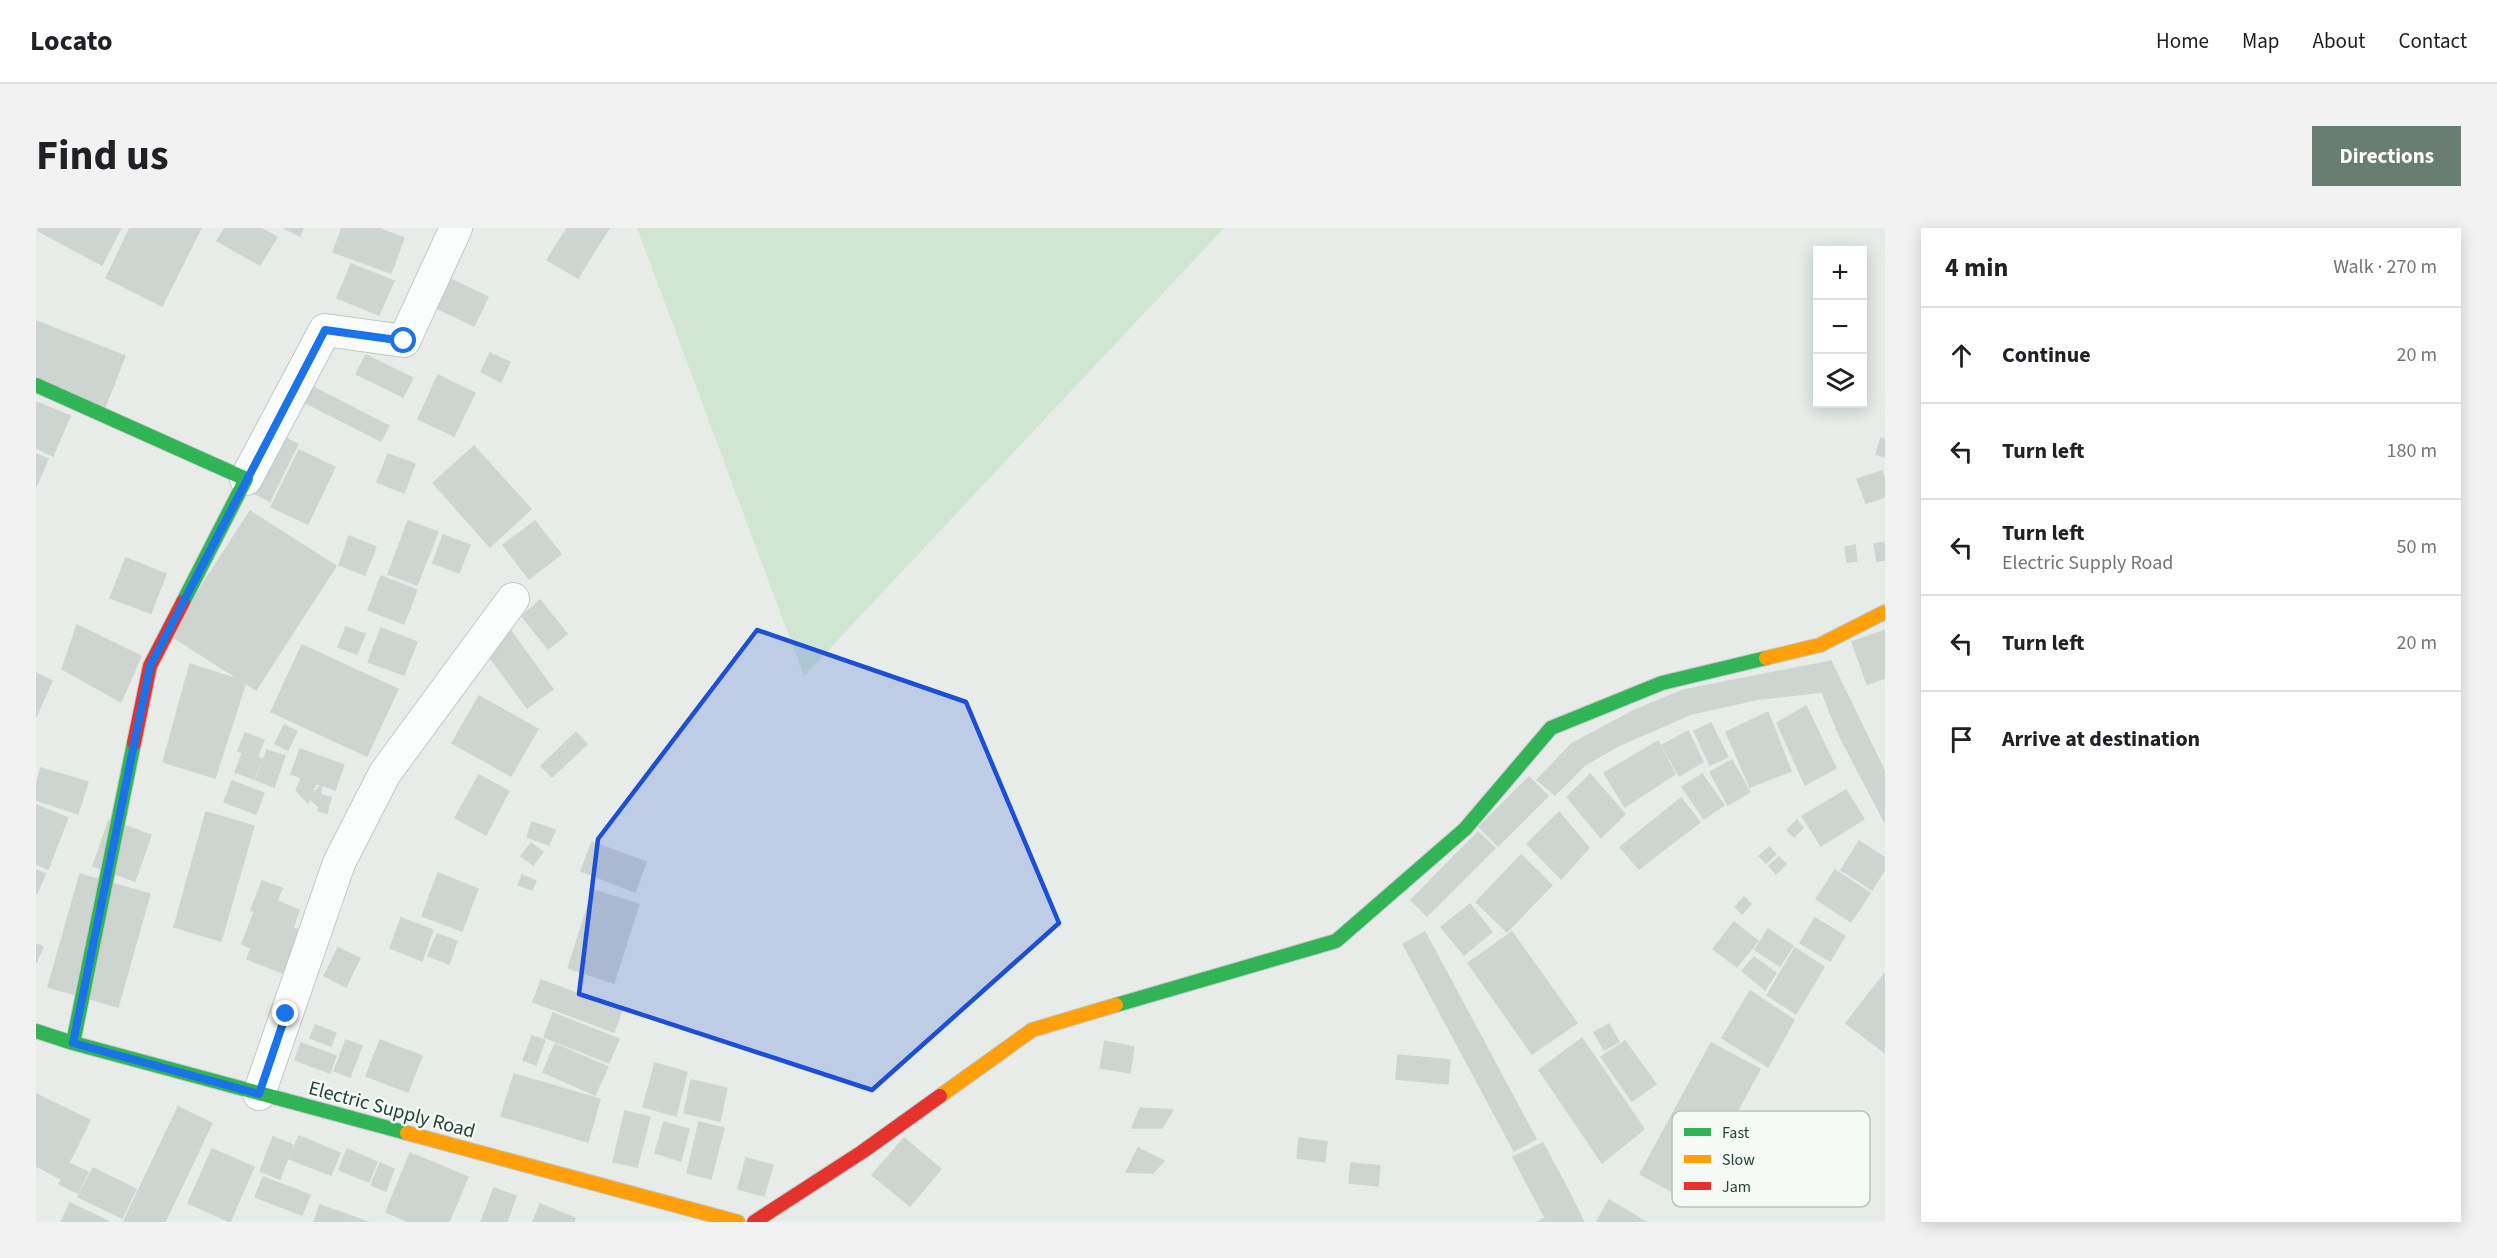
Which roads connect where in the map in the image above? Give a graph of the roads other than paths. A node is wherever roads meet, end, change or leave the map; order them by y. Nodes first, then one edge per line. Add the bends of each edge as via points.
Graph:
1 (456, 228) edge
2 (36, 385) edge
3 (246, 479) junction
4 (513, 599) dead end
5 (1885, 612) edge
6 (36, 1031) edge
7 (73, 1043) junction
8 (259, 1094) junction
9 (738, 1222) edge
10 (754, 1222) edge

1 - 3 street via 404,341 325,330
2 - 3 street
3 - 7 street via 150,666
4 - 8 street via 385,773 339,863
5 - 10 street via 1820,645 1662,683 1551,728 1465,829 1336,941 1032,1030 862,1152
6 - 7 street, Electric Supply Road
7 - 8 street, Electric Supply Road
8 - 9 street, Electric Supply Road

